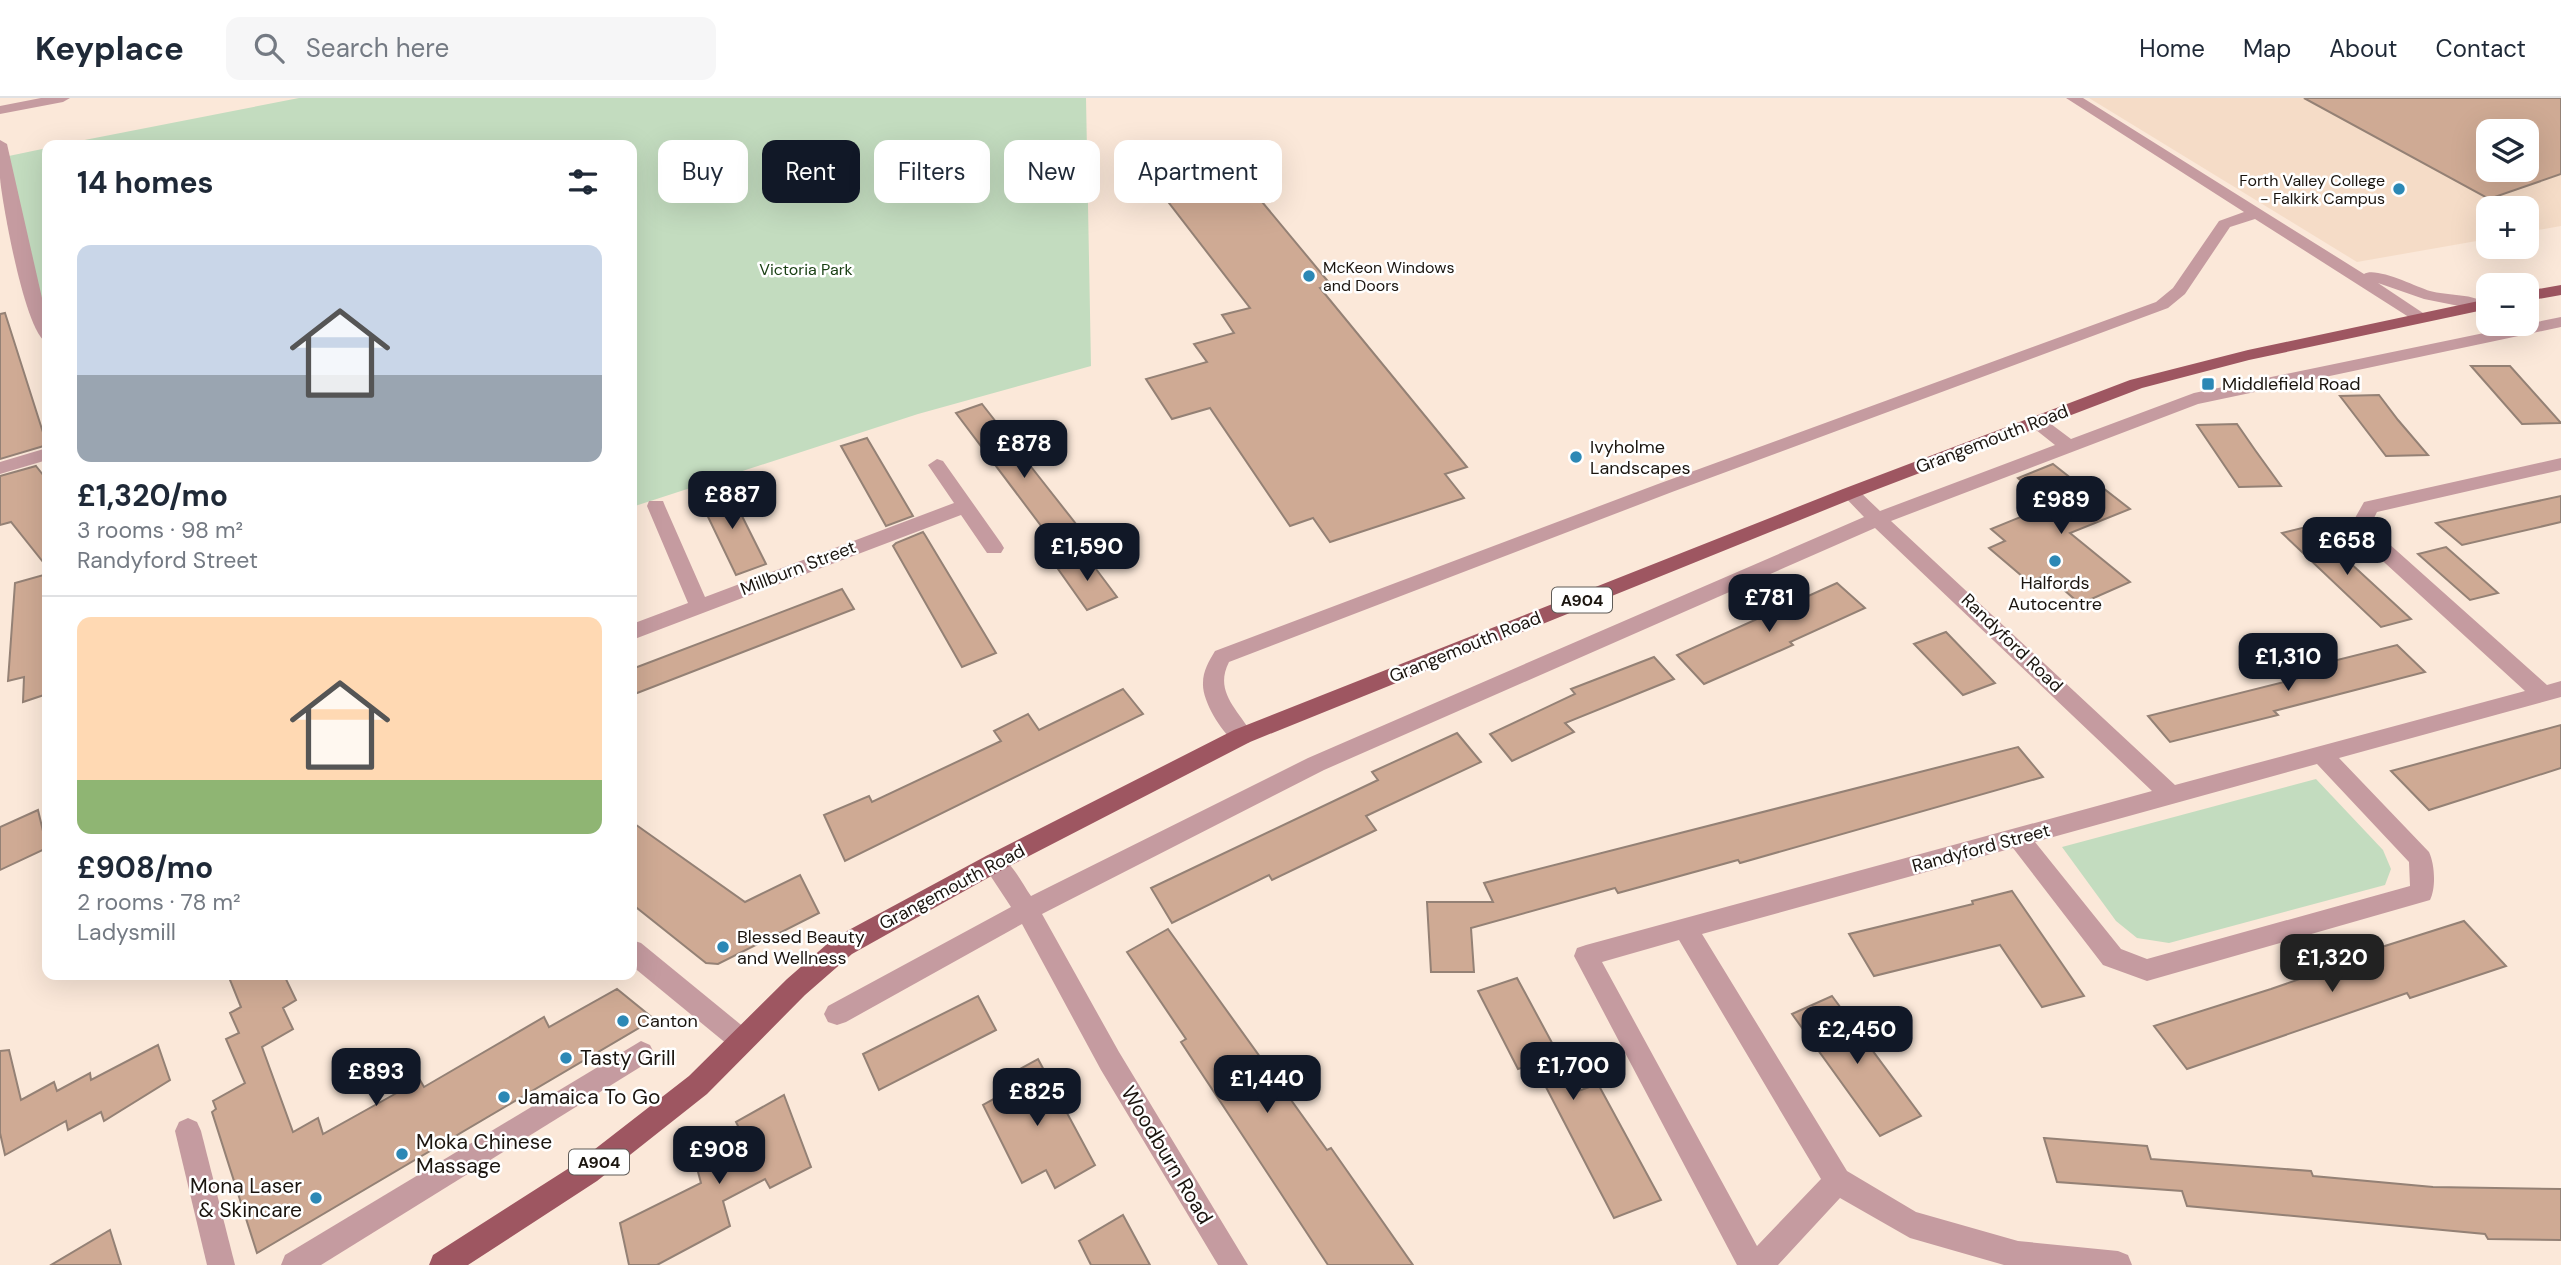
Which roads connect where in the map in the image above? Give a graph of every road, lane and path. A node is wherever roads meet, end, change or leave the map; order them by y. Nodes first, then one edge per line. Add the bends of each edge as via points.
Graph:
1 (63, 98) edge
2 (2073, 98) edge
3 (0, 110) edge
4 (0, 144) edge
5 (2257, 213) junction
6 (2321, 253) junction
7 (2561, 290) edge
8 (2539, 294) edge
9 (2476, 303) edge
10 (2476, 306) edge
11 (2421, 317) junction
12 (2561, 322) edge
13 (42, 326) edge
14 (2037, 422) junction
15 (2069, 447) junction
16 (42, 455) edge
17 (2561, 464) edge
18 (937, 465) dead end
19 (0, 468) edge
20 (1850, 493) junction
21 (656, 506) dead end
22 (965, 506) junction
23 (1880, 519) junction
24 (994, 548) dead end
25 (699, 606) junction
26 (637, 630) edge
27 (2552, 692) edge
28 (1242, 736) junction
29 (2322, 755) junction
30 (2172, 796) junction
31 (2018, 838) junction
32 (994, 863) junction
33 (1027, 910) junction
34 (1685, 928) junction
35 (637, 955) edge
36 (837, 1014) dead end
37 (742, 1041) junction
38 (641, 1053) dead end
39 (188, 1131) dead end
40 (1837, 1181) junction
41 (221, 1265) edge
42 (295, 1265) edge
43 (443, 1265) edge
44 (1234, 1265) edge
45 (1752, 1265) edge
46 (1759, 1265) edge
47 (2118, 1265) edge

1 - 3 street
2 - 5 street
4 - 13 street
5 - 6 street
5 - 28 street via 2224,224 2179,291 2151,310 1222,657 1211,685
6 - 9 street via 2430,296
6 - 11 street
7 - 8 main road
10 - 11 main road, Grangemouth Road / A904
11 - 14 main road, Grangemouth Road / A904 via 2136,384
12 - 15 street, Grangemouth Road via 2194,400
14 - 15 street
14 - 20 main road, Grangemouth Road / A904
15 - 23 street, Grangemouth Road
16 - 19 street
17 - 27 street via 2371,507 2364,519 2369,537
18 - 22 street
20 - 23 street, Randyford Road
20 - 28 main road, Grangemouth Road / A904
21 - 25 street
22 - 24 street
22 - 25 street, Millburn Street
23 - 30 street, Randyford Road
23 - 33 street, Grangemouth Road via 1316,764
25 - 26 street, Millburn Street
27 - 29 street, Randyford Street
28 - 32 main road, Grangemouth Road / A904
29 - 30 street, Randyford Street
29 - 31 street via 2421,859 2422,893 2147,970 2112,957
30 - 31 street, Randyford Street
31 - 34 street, Randyford Street
32 - 33 street, Woodburn Road
32 - 37 main road, Grangemouth Road / A904 via 843,946
33 - 36 street, Grangemouth Road
33 - 44 street, Woodburn Road via 1110,1061
34 - 40 street
34 - 45 street, Randyford Street via 1586,956
35 - 37 street
37 - 43 main road, A904 via 698,1085 587,1172
38 - 42 street
39 - 41 street
40 - 46 street
40 - 47 street via 1910,1224 2018,1255

